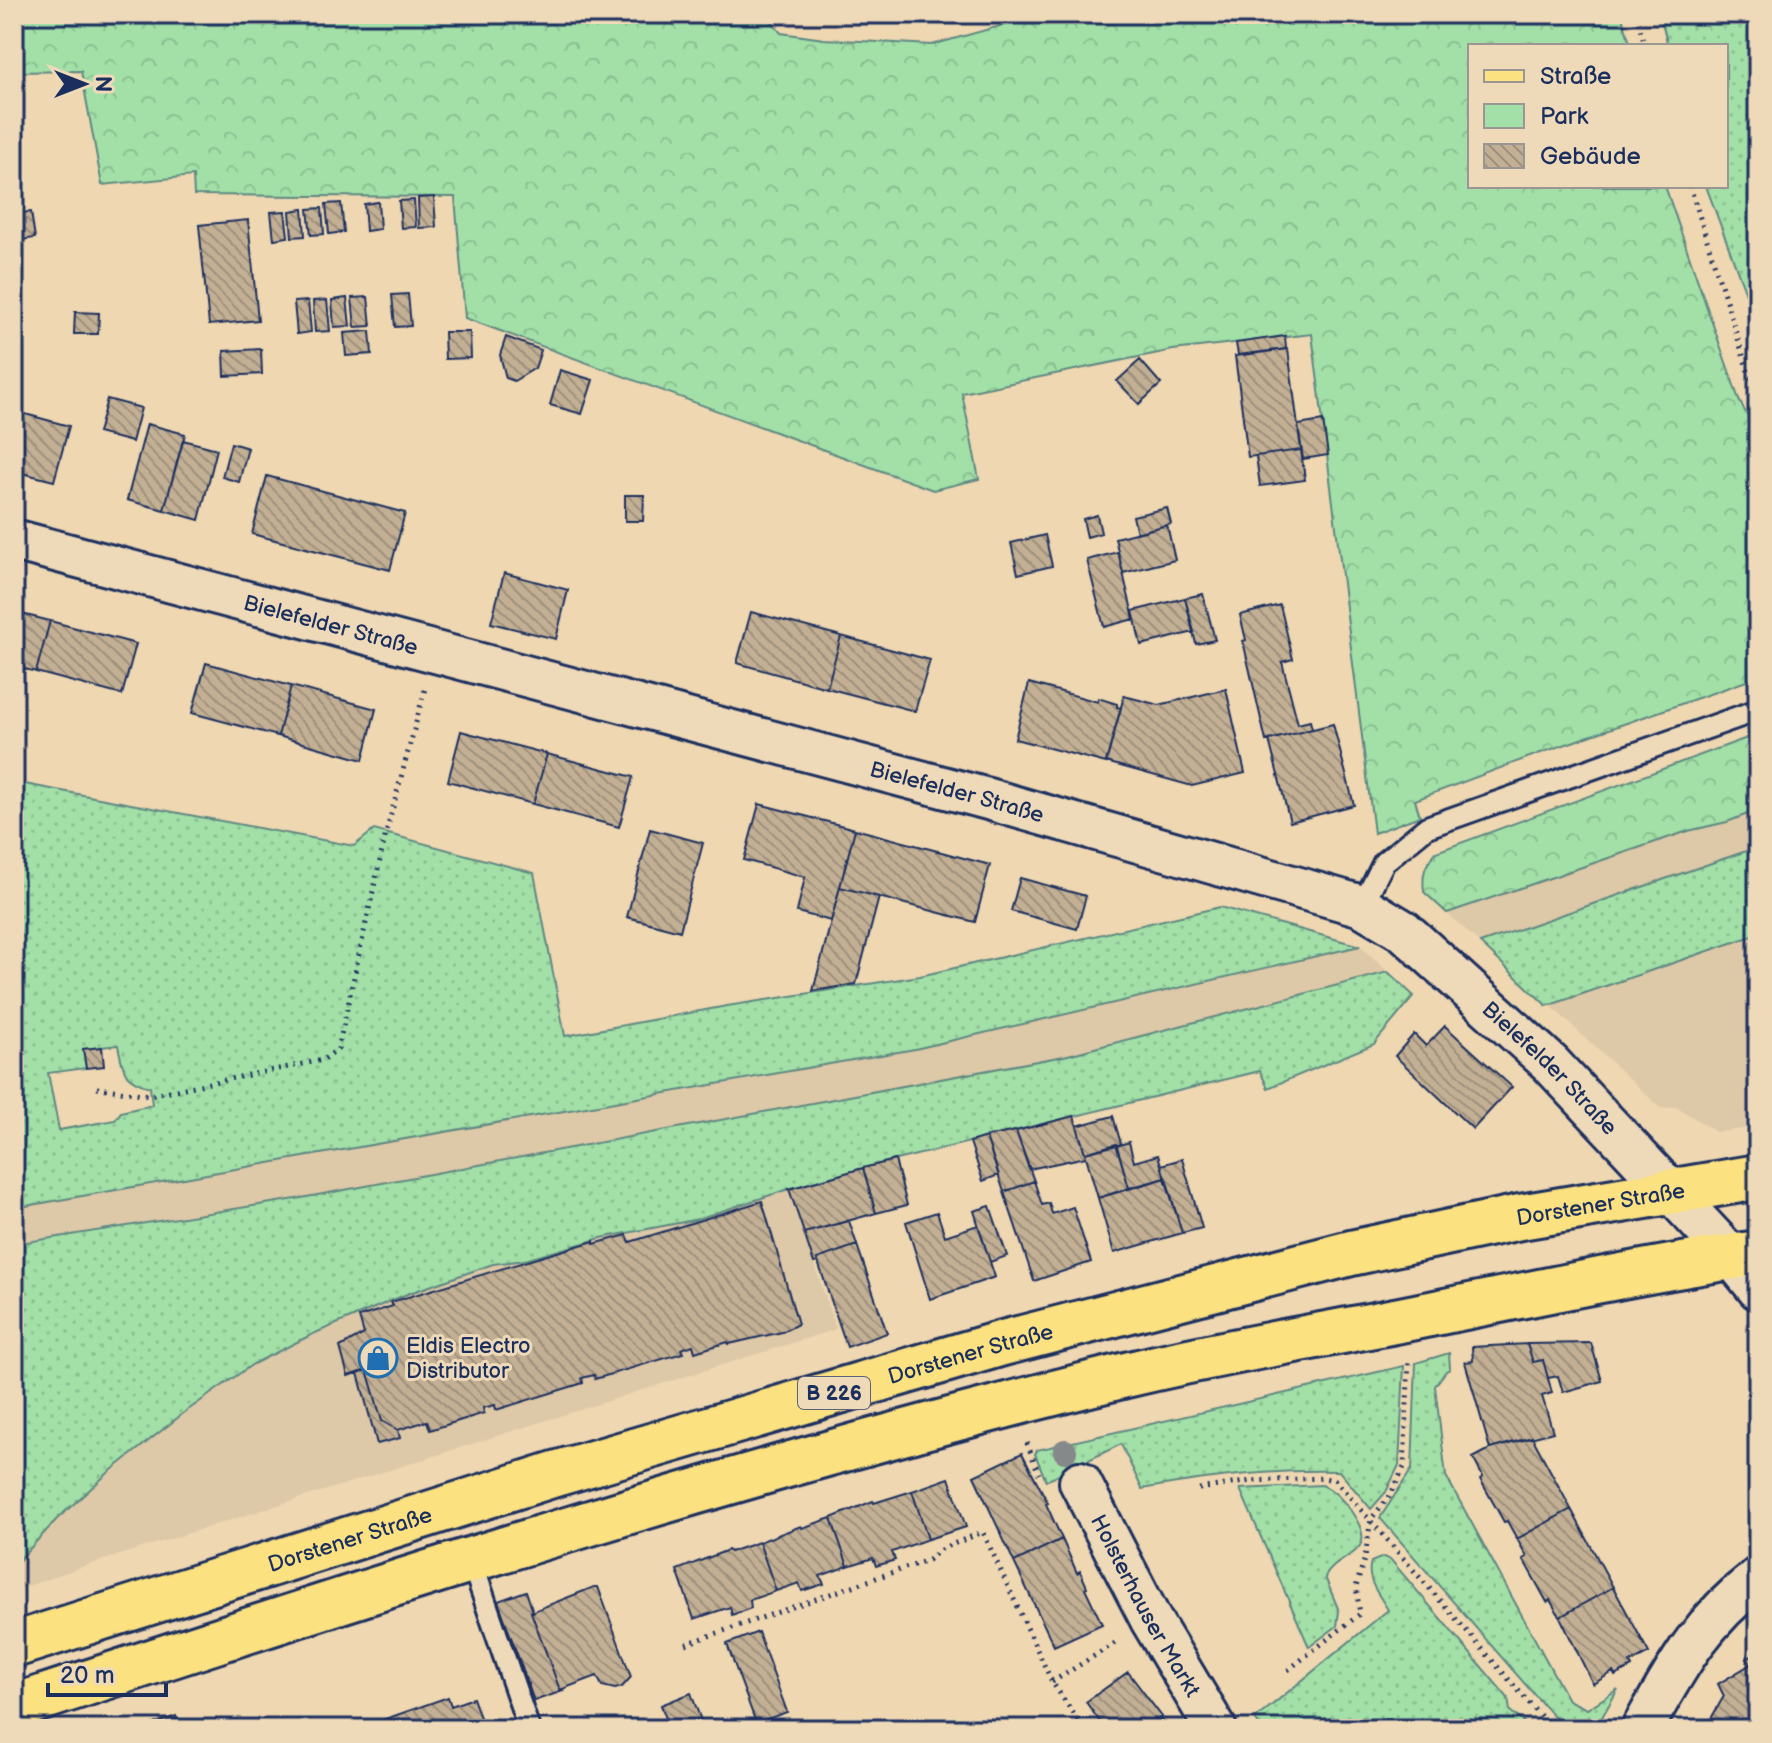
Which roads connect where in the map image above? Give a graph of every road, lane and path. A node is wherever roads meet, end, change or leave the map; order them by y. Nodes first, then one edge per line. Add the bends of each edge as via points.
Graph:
1 (1636, 14) edge
2 (1644, 44) edge
3 (1691, 188) edge
4 (1758, 389) edge
5 (14, 540) edge
6 (436, 652) junction
7 (1758, 710) edge
8 (1362, 906) junction
9 (97, 1088) dead end
10 (1758, 1177) edge
11 (1669, 1192) junction
12 (1749, 1266) edge
13 (1410, 1318) junction
14 (1012, 1405) junction
15 (1080, 1482) joint
16 (1199, 1489) dead end
17 (1371, 1519) junction
18 (471, 1560) junction
19 (1758, 1578) edge
20 (1151, 1620) junction
21 (686, 1644) dead end
22 (14, 1645) edge
23 (1288, 1670) dead end
24 (1052, 1682) junction
25 (14, 1707) edge
26 (735, 1721) dead end
27 (529, 1729) edge
28 (752, 1729) edge
29 (1084, 1729) edge
30 (1216, 1729) edge
31 (1552, 1729) edge
32 (1642, 1729) edge

1 - 2 path
3 - 4 path
5 - 6 street, Bielefelder Straße
6 - 8 street, Bielefelder Straße via 999,802
6 - 9 path via 386,833 338,1049 323,1060 150,1095
7 - 8 lane via 1427,827 1384,862
8 - 11 street, Bielefelder Straße via 1404,931 1550,1063
10 - 11 main road, Dorstener Straße / B 226
11 - 12 street, Bielefelder Straße
11 - 22 main road, Dorstener Straße / B 226 via 1351,1253 1003,1343 555,1474
12 - 13 main road via 1590,1280
13 - 14 main road via 1130,1374
13 - 17 path via 1404,1467
14 - 15 path via 1046,1490
14 - 18 main road via 640,1507
15 - 20 street, Holsterhauser Markt
16 - 17 path via 1324,1478 1342,1486
17 - 23 path via 1356,1587 1360,1614
17 - 31 path
18 - 25 main road
18 - 27 lane
19 - 32 street via 1693,1642
20 - 24 path
20 - 30 street, Holsterhauser Markt
21 - 24 path via 928,1560 983,1532
24 - 29 path
26 - 28 path

